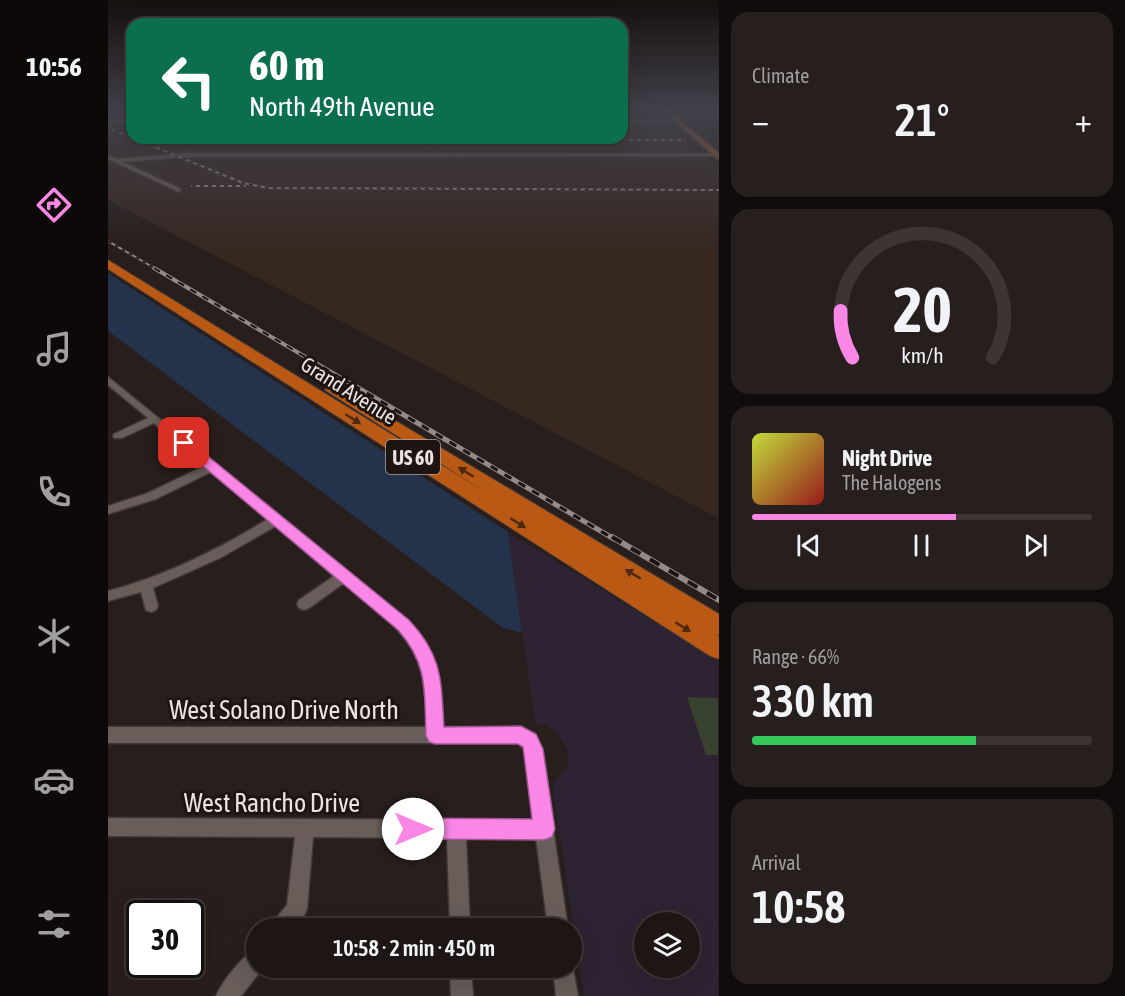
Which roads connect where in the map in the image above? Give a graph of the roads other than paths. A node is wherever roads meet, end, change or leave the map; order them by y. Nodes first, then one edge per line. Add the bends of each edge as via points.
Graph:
1 (161, 157) edge
2 (108, 158) edge
3 (117, 162) junction
4 (179, 190) dead end
5 (111, 259) edge
6 (108, 380) edge
7 (155, 419) junction
8 (118, 436) dead end
9 (212, 467) junction
10 (108, 510) edge
11 (276, 520) junction
12 (344, 576) junction
13 (146, 585) junction
14 (108, 596) edge
15 (304, 604) dead end
16 (151, 606) dead end
17 (718, 626) edge
18 (718, 649) edge
19 (108, 735) edge
20 (435, 736) junction
21 (108, 827) edge
22 (305, 828) junction
23 (456, 829) junction
24 (544, 829) junction
25 (290, 918) edge
26 (460, 918) edge
27 (557, 918) edge
28 (246, 972) edge
29 (461, 978) edge
30 (564, 978) edge
31 (227, 996) edge
32 (462, 996) edge
33 (567, 996) edge

1 - 3 street
2 - 3 street
3 - 4 street
17 -> 5 highway, Grand Avenue / US 60
5 -> 18 highway, Grand Avenue / US 60
6 - 7 street
7 - 8 street
7 - 9 street
9 - 10 street via 152,496
9 - 11 street
11 - 12 street
11 - 13 street via 216,555
12 - 15 street
12 - 20 street via 417,640 432,672
13 - 14 street
13 - 16 street
19 - 20 street, West Solano Drive North
20 - 24 street, West Solano Drive North via 521,735 529,741
21 - 22 street, West Rancho Drive
22 - 23 street, West Rancho Drive
22 - 25 street via 297,909
23 - 24 street, West Rancho Drive
23 - 26 street
24 - 27 street
28 - 31 street
29 - 32 street
30 - 33 street

